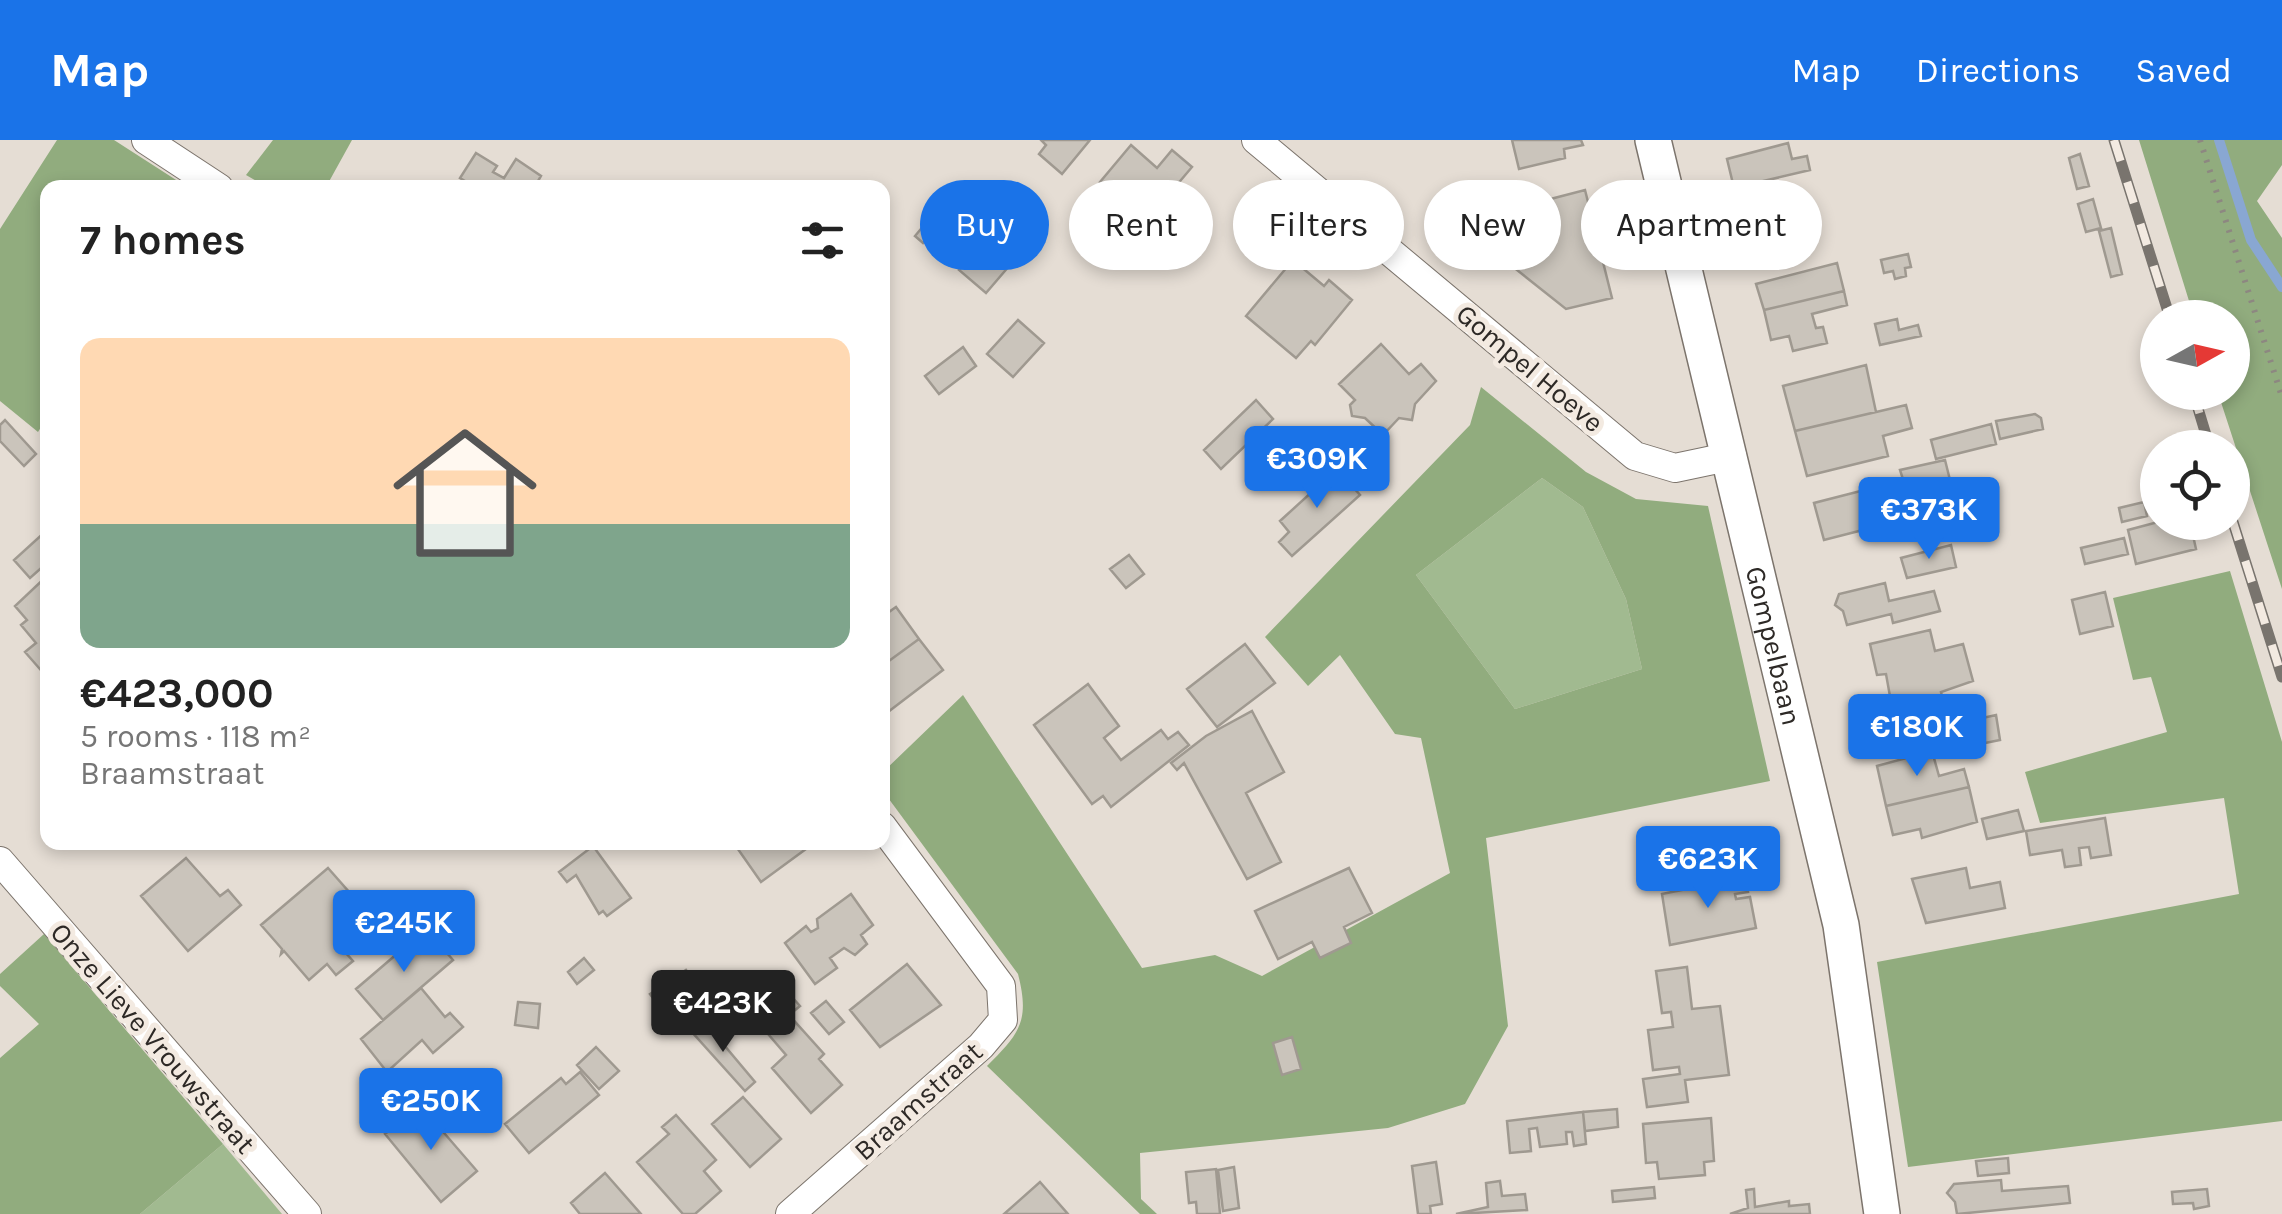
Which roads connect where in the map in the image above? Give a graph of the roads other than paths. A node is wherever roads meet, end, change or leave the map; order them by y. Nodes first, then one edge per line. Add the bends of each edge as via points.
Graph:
1 (146, 140) edge
2 (1256, 140) edge
3 (1653, 140) edge
4 (206, 180) edge
5 (1732, 456) junction
6 (890, 837) edge
7 (0, 861) edge
8 (306, 1214) edge
9 (790, 1214) edge
10 (1882, 1214) edge

1 - 4 street
2 - 5 street, Gompel Hoeve via 1636,456 1675,468
3 - 5 street, Gompelbaan
5 - 10 street, Gompelbaan via 1841,925
6 - 9 street, Braamstraat via 1000,986 1003,1020
7 - 8 street, Onze Lieve Vrouwstraat

